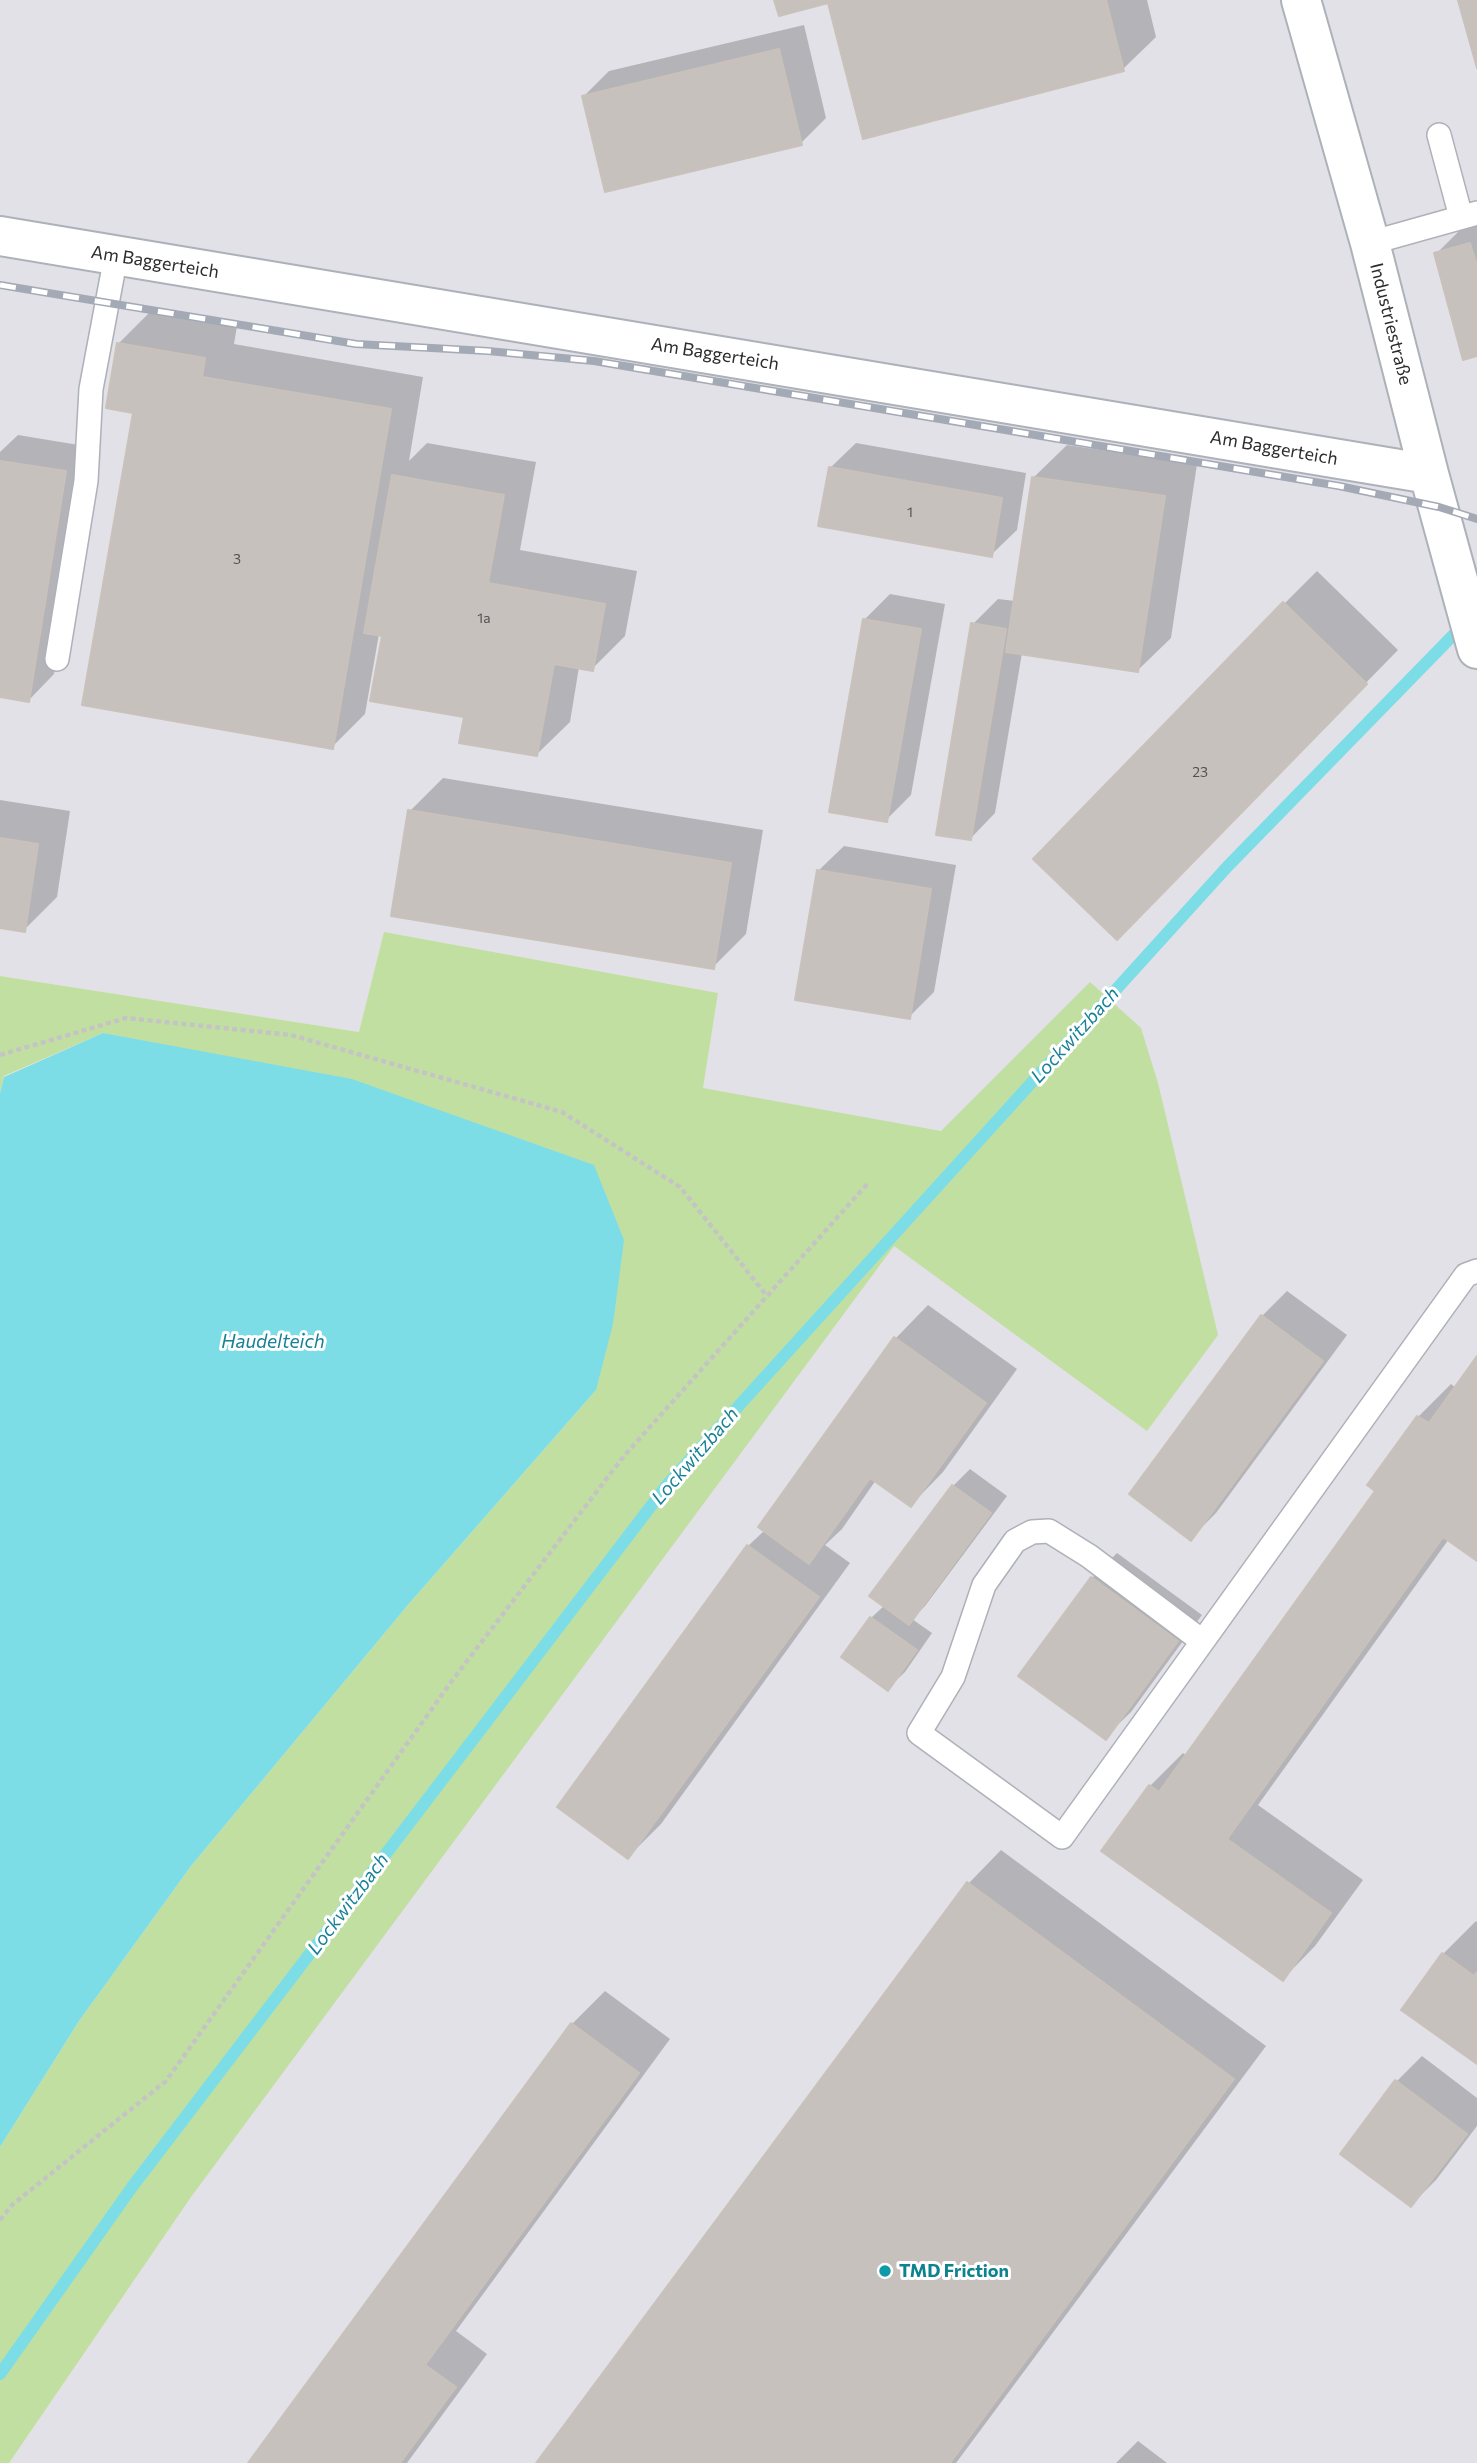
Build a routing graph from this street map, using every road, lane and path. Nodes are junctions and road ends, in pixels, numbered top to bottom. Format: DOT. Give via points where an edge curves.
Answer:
graph roads {
  1 [pos="1301,0"];
  2 [pos="1439,135"];
  3 [pos="1469,215"];
  4 [pos="0,236"];
  5 [pos="1370,243"];
  6 [pos="116,256"];
  7 [pos="1429,474"];
  8 [pos="1477,649"];
  9 [pos="57,659"];
  10 [pos="0,1055"];
  11 [pos="869,1182"];
  12 [pos="1477,1271"];
  13 [pos="767,1296"];
  14 [pos="1202,1641"];
  15 [pos="0,2220"];
  1 -- 5 [label="street, Industriestraße"];
  2 -- 3 [label="lane"];
  3 -- 5 [label="lane"];
  4 -- 6 [label="street, Am Baggerteich"];
  5 -- 7 [label="street, Industriestraße"];
  6 -- 7 [label="street, Am Baggerteich"];
  6 -- 9 [label="lane" via="91,389 86,481"];
  7 -- 8 [label="street, Industriestraße"];
  10 -- 13 [label="path" via="126,1018 291,1035 562,1112 680,1187"];
  11 -- 13 [label="path"];
  12 -- 14 [label="lane" via="1466,1275"];
  13 -- 15 [label="path" via="624,1456 454,1678 166,2081 12,2204"];
  14 -- 14 [label="lane" via="1062,1837 919,1733 953,1677 984,1585 1015,1541 1032,1532 1049,1531 1079,1550"];
}
